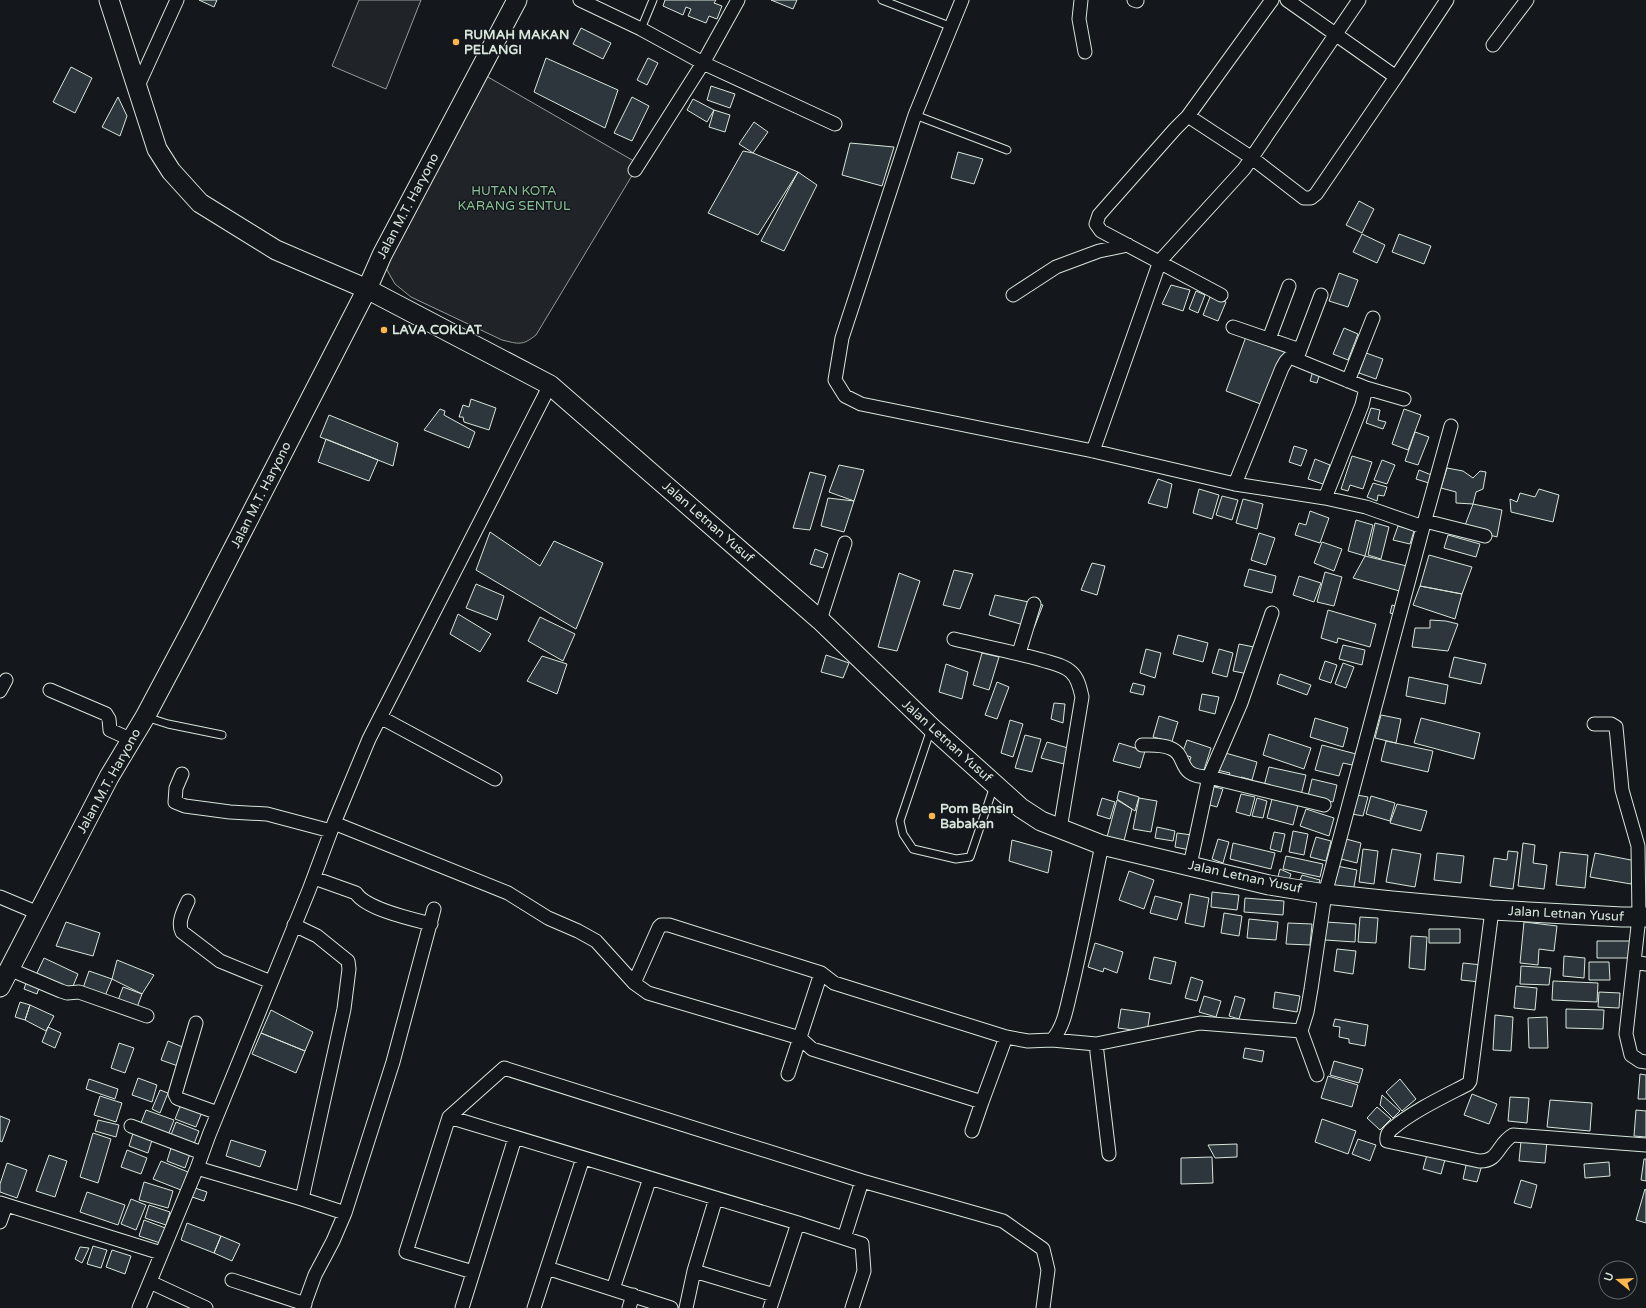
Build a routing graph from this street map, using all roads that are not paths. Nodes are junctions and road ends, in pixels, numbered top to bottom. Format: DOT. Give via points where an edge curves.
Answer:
graph roads {
  1 [pos="109,0"];
  2 [pos="176,0"];
  3 [pos="517,0"];
  4 [pos="580,0"];
  5 [pos="653,0"];
  6 [pos="738,0"];
  7 [pos="882,0"];
  8 [pos="962,0"];
  9 [pos="1081,0"];
  10 [pos="1272,0"];
  11 [pos="1287,0"];
  12 [pos="1359,0"];
  13 [pos="1448,0"];
  14 [pos="1520,2"];
  15 [pos="952,27"];
  16 [pos="641,29"];
  17 [pos="1335,33"];
  18 [pos="1492,45"];
  19 [pos="1085,52"];
  20 [pos="703,63"];
  21 [pos="1396,77"];
  22 [pos="137,88"];
  23 [pos="915,115"];
  24 [pos="1188,116"];
  25 [pos="835,124"];
  26 [pos="1007,150"];
  27 [pos="1252,158"];
  28 [pos="635,170"];
  29 [pos="1128,244"];
  30 [pos="1160,261"];
  31 [pos="1290,286"];
  32 [pos="367,289"];
  33 [pos="1013,295"];
  34 [pos="1221,295"];
  35 [pos="1321,295"];
  36 [pos="1373,318"];
  37 [pos="1233,326"];
  38 [pos="1269,339"];
  39 [pos="1298,355"];
  40 [pos="1348,381"];
  41 [pos="550,385"];
  42 [pos="1366,388"];
  43 [pos="1404,399"];
  44 [pos="1451,426"];
  45 [pos="1093,451"];
  46 [pos="1235,484"];
  47 [pos="1325,498"];
  48 [pos="1424,524"];
  49 [pos="1485,536"];
  50 [pos="845,543"];
  51 [pos="1034,604"];
  52 [pos="1272,613"];
  53 [pos="820,620"];
  54 [pos="954,639"];
  55 [pos="1019,653"];
  56 [pos="50,690"];
  57 [pos="145,717"];
  58 [pos="380,717"];
  59 [pos="1594,724"];
  60 [pos="932,728"];
  61 [pos="222,735"];
  62 [pos="132,740"];
  63 [pos="1142,745"];
  64 [pos="182,774"];
  65 [pos="1209,777"];
  66 [pos="495,778"];
  67 [pos="995,784"];
  68 [pos="1324,805"];
  69 [pos="332,827"];
  70 [pos="1060,828"];
  71 [pos="1102,844"];
  72 [pos="1190,865"];
  73 [pos="314,878"];
  74 [pos="1325,894"];
  75 [pos="0,897"];
  76 [pos="188,901"];
  77 [pos="434,909"];
  78 [pos="1492,910"];
  79 [pos="38,913"];
  80 [pos="1642,917"];
  81 [pos="431,924"];
  82 [pos="294,925"];
  83 [pos="1640,963"];
  84 [pos="9,969"];
  85 [pos="821,973"];
  86 [pos="271,982"];
  87 [pos="634,984"];
  88 [pos="0,987"];
  89 [pos="147,1016"];
  90 [pos="196,1023"];
  91 [pos="1301,1031"];
  92 [pos="1006,1037"];
  93 [pos="800,1038"];
  94 [pos="1052,1040"];
  95 [pos="1096,1044"];
  96 [pos="1646,1062"];
  97 [pos="788,1074"];
  98 [pos="1318,1075"];
  99 [pos="982,1102"];
  100 [pos="218,1113"];
  101 [pos="449,1117"];
  102 [pos="131,1126"];
  103 [pos="972,1131"];
  104 [pos="515,1138"];
  105 [pos="1646,1145"];
  106 [pos="202,1153"];
  107 [pos="1109,1154"];
  108 [pos="583,1158"];
  109 [pos="197,1168"];
  110 [pos="650,1178"];
  111 [pos="862,1181"];
  112 [pos="716,1198"];
  113 [pos="302,1199"];
  114 [pos="3,1204"];
  115 [pos="345,1213"];
  116 [pos="0,1222"];
  117 [pos="798,1223"];
  118 [pos="844,1238"];
  119 [pos="160,1253"];
  120 [pos="547,1268"];
  121 [pos="694,1271"];
  122 [pos="473,1272"];
  123 [pos="232,1280"];
  124 [pos="150,1282"];
  125 [pos="613,1289"];
  126 [pos="633,1295"];
  127 [pos="774,1295"];
  128 [pos="304,1306"];
  129 [pos="139,1308"];
  130 [pos="206,1308"];
  131 [pos="462,1308"];
  132 [pos="534,1308"];
  133 [pos="629,1308"];
  134 [pos="671,1308"];
  135 [pos="686,1308"];
  136 [pos="770,1308"];
  137 [pos="852,1308"];
  138 [pos="1043,1308"];
  1 -- 22 [label="street, Jalan Letnan Yusuf"];
  2 -- 22 [label="street"];
  3 -- 32 [label="street, Jalan M.T. Haryono" via="382,255"];
  4 -- 16 [label="street"];
  5 -- 16 [label="lane"];
  6 -- 20 [label="street"];
  7 -- 15 [label="lane"];
  8 -- 15 [label="street"];
  9 -- 19 [label="street" via="1078,19"];
  10 -- 24 [label="street"];
  11 -- 17 [label="street"];
  12 -- 17 [label="street"];
  13 -- 21 [label="street"];
  14 -- 18 [label="street"];
  15 -- 23 [label="street"];
  16 -- 20 [label="street"];
  17 -- 21 [label="street"];
  17 -- 27 [label="street"];
  20 -- 25 [label="street"];
  20 -- 28 [label="street"];
  21 -- 27 [label="street" via="1311,198 1304,198"];
  22 -- 32 [label="street, Jalan Letnan Yusuf" via="157,149 171,171 200,203 276,250"];
  23 -- 26 [label="lane"];
  23 -- 45 [label="street" via="842,338 835,380 845,396 861,404"];
  24 -- 27 [label="street"];
  24 -- 29 [label="street" via="1096,220 1101,231"];
  27 -- 30 [label="street"];
  29 -- 30 [label="street"];
  29 -- 33 [label="street" via="1099,251 1056,267"];
  30 -- 34 [label="street"];
  30 -- 45 [label="street"];
  31 -- 38 [label="street"];
  32 -- 41 [label="street, Jalan Letnan Yusuf"];
  32 -- 57 [label="street, Jalan M.T. Haryono"];
  35 -- 39 [label="street"];
  36 -- 40 [label="street"];
  37 -- 38 [label="street"];
  38 -- 39 [label="street"];
  39 -- 40 [label="street"];
  39 -- 46 [label="street" via="1283,365"];
  40 -- 42 [label="street"];
  41 -- 53 [label="street, Jalan Letnan Yusuf"];
  41 -- 58 [label="street"];
  42 -- 43 [label="street"];
  42 -- 47 [label="street" via="1362,405"];
  44 -- 48 [label="street"];
  45 -- 46 [label="street"];
  46 -- 47 [label="street"];
  47 -- 48 [label="street"];
  48 -- 49 [label="street"];
  48 -- 74 [label="street"];
  50 -- 53 [label="street"];
  51 -- 55 [label="street"];
  52 -- 65 [label="street" via="1241,703"];
  53 -- 60 [label="street, Jalan Letnan Yusuf"];
  54 -- 55 [label="street"];
  55 -- 70 [label="street" via="1070,670 1079,685 1082,697"];
  56 -- 62 [label="street" via="106,714 110,730"];
  57 -- 61 [label="lane"];
  57 -- 62 [label="street, Jalan M.T. Haryono"];
  58 -- 66 [label="street"];
  58 -- 69 [label="street"];
  59 -- 80 [label="street" via="1611,724 1616,726 1617,730 1622,790 1638,846"];
  60 -- 67 [label="street, Jalan Letnan Yusuf"];
  60 -- 67 [label="lane" via="900,820 903,834 912,849 956,859 970,857"];
  62 -- 79 [label="street, Jalan M.T. Haryono"];
  63 -- 65 [label="street" via="1170,748 1176,752 1186,771"];
  64 -- 69 [label="street" via="176,788 175,802 185,806 267,814"];
  65 -- 68 [label="street"];
  65 -- 72 [label="street"];
  67 -- 70 [label="street, Jalan Letnan Yusuf" via="1021,808 1041,821"];
  69 -- 73 [label="street"];
  69 -- 87 [label="street" via="508,893 548,918 596,941"];
  70 -- 71 [label="street, Jalan Letnan Yusuf"];
  71 -- 72 [label="street, Jalan Letnan Yusuf"];
  71 -- 94 [label="street" via="1064,1019"];
  72 -- 74 [label="street, Jalan Letnan Yusuf"];
  73 -- 81 [label="street" via="356,893 360,899 377,908"];
  73 -- 82 [label="street"];
  74 -- 78 [label="street, Jalan Letnan Yusuf"];
  74 -- 91 [label="street" via="1309,997"];
  75 -- 79 [label="street"];
  76 -- 86 [label="street" via="179,927 182,932 220,961"];
  77 -- 81 [label="street"];
  78 -- 80 [label="street, Jalan Letnan Yusuf"];
  78 -- 105 [label="street" via="1471,1079 1468,1084 1392,1128 1387,1134 1387,1141 1488,1162 1513,1135"];
  79 -- 84 [label="street, Jalan M.T. Haryono"];
  80 -- 83 [label="street"];
  81 -- 115 [label="street" via="393,1062"];
  82 -- 86 [label="street"];
  82 -- 113 [label="street" via="317,936 344,956 348,960 349,969 340,1029"];
  83 -- 96 [label="street" via="1626,1034 1629,1050 1640,1061"];
  84 -- 88 [label="street, Jalan M.T. Haryono"];
  84 -- 89 [label="street" via="61,991 79,992"];
  85 -- 87 [label="street" via="666,925 659,927"];
  85 -- 92 [label="street" via="834,983"];
  85 -- 93 [label="street"];
  86 -- 100 [label="street"];
  87 -- 93 [label="street" via="654,996"];
  90 -- 100 [label="street" via="175,1094 179,1099"];
  91 -- 95 [label="street" via="1200,1023"];
  91 -- 98 [label="street"];
  92 -- 94 [label="street" via="1028,1041"];
  92 -- 99 [label="street"];
  93 -- 97 [label="street"];
  93 -- 99 [label="street" via="812,1049"];
  94 -- 95 [label="street"];
  95 -- 107 [label="street"];
  99 -- 103 [label="street"];
  100 -- 106 [label="street"];
  101 -- 104 [label="street"];
  101 -- 111 [label="street" via="504,1068"];
  101 -- 122 [label="street" via="406,1252"];
  102 -- 106 [label="street"];
  104 -- 108 [label="street"];
  104 -- 122 [label="street"];
  106 -- 109 [label="street"];
  108 -- 110 [label="street"];
  108 -- 120 [label="street"];
  109 -- 113 [label="street"];
  109 -- 119 [label="street"];
  110 -- 112 [label="street"];
  110 -- 125 [label="street"];
  111 -- 118 [label="street"];
  111 -- 138 [label="street" via="1003,1221 1044,1249 1048,1270"];
  112 -- 117 [label="street"];
  112 -- 121 [label="street"];
  113 -- 115 [label="street"];
  114 -- 116 [label="street"];
  114 -- 119 [label="street"];
  115 -- 128 [label="street" via="334,1241 315,1275"];
  117 -- 118 [label="street"];
  117 -- 127 [label="street"];
  118 -- 137 [label="street" via="862,1244 864,1271"];
  119 -- 124 [label="street"];
  120 -- 125 [label="street"];
  120 -- 132 [label="street"];
  121 -- 127 [label="street"];
  121 -- 135 [label="street"];
  122 -- 131 [label="street"];
  123 -- 128 [label="street"];
  124 -- 129 [label="street"];
  124 -- 130 [label="street"];
  125 -- 126 [label="street"];
  126 -- 133 [label="street"];
  126 -- 134 [label="street"];
  127 -- 136 [label="street"];
}
